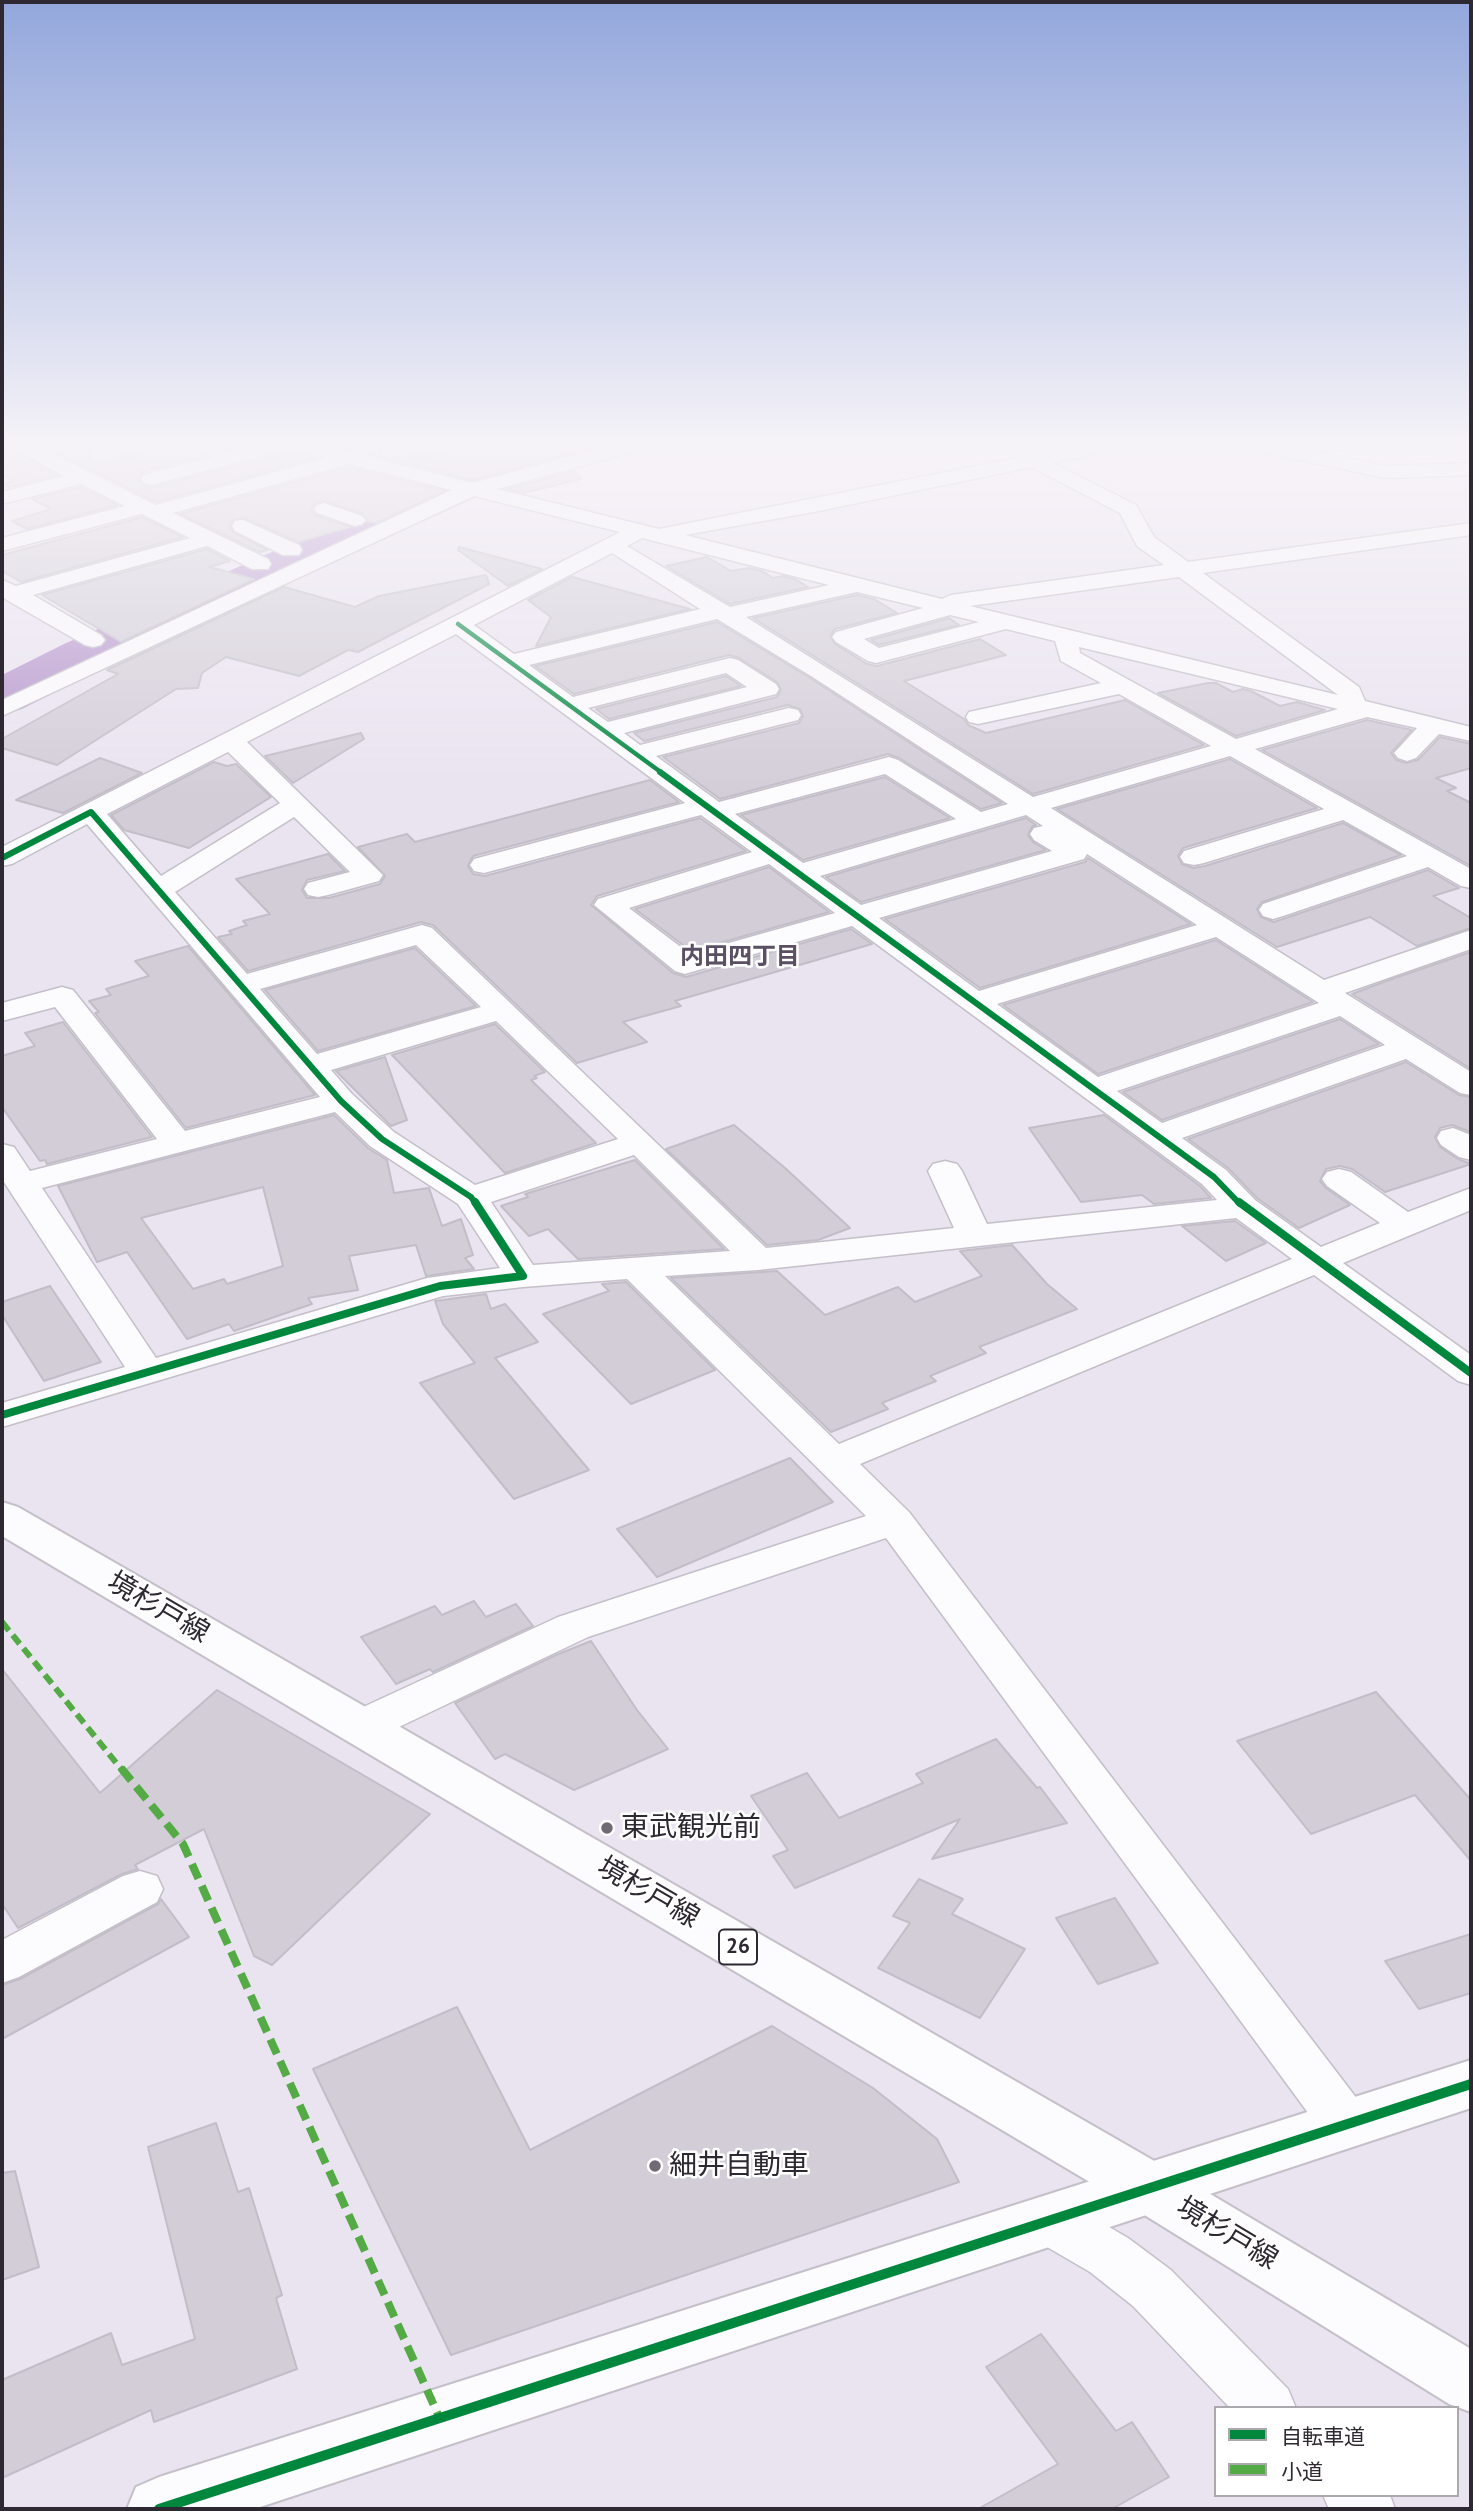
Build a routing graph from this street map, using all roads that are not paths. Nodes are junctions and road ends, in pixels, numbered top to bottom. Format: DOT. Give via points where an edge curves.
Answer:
graph roads {
  1 [pos="122,561"];
  2 [pos="254,561"];
  3 [pos="266,561"];
  4 [pos="317,561"];
  5 [pos="588,561"];
  6 [pos="611,561"];
  7 [pos="638,561"];
  8 [pos="759,561"];
  9 [pos="1173,561"];
  10 [pos="1240,561"];
  11 [pos="260,564"];
  12 [pos="1184,569"];
  13 [pos="236,575"];
  14 [pos="596,576"];
  15 [pos="855,585"];
  16 [pos="8,590"];
  17 [pos="941,606"];
  18 [pos="723,613"];
  19 [pos="1006,622"];
  20 [pos="458,624"];
  21 [pos="117,629"];
  22 [pos="1066,637"];
  23 [pos="93,640"];
  24 [pos="70,651"];
  25 [pos="511,662"];
  26 [pos="1122,686"];
  27 [pos="569,705"];
  28 [pos="1360,707"];
  29 [pos="2,709"];
  30 [pos="789,715"];
  31 [pos="978,717"];
  32 [pos="1434,725"];
  33 [pos="603,731"];
  34 [pos="1471,734"];
  35 [pos="231,740"];
  36 [pos="1235,748"];
  37 [pos="1407,753"];
  38 [pos="635,754"];
  39 [pos="1054,769"];
  40 [pos="1088,790"];
  41 [pos="296,804"];
  42 [pos="708,809"];
  43 [pos="1018,810"];
  44 [pos="1347,810"];
  45 [pos="91,812"];
  46 [pos="977,821"];
  47 [pos="771,855"];
  48 [pos="1471,855"];
  49 [pos="1194,857"];
  50 [pos="2,859"];
  51 [pos="1437,861"];
  52 [pos="484,865"];
  53 [pos="797,874"];
  54 [pos="1471,880"];
  55 [pos="318,889"];
  56 [pos="158,890"];
  57 [pos="1273,910"];
  58 [pos="854,915"];
  59 [pos="1220,927"];
  60 [pos="1471,939"];
  61 [pos="240,985"];
  62 [pos="1332,998"];
  63 [pos="973,1002"];
  64 [pos="502,1010"];
  65 [pos="2,1012"];
  66 [pos="1409,1047"];
  67 [pos="310,1066"];
  68 [pos="1463,1072"];
  69 [pos="1093,1089"];
  70 [pos="341,1101"];
  71 [pos="1157,1136"];
  72 [pos="640,1142"];
  73 [pos="177,1143"];
  74 [pos="2,1154"];
  75 [pos="945,1171"];
  76 [pos="1339,1180"];
  77 [pos="23,1183"];
  78 [pos="471,1197"];
  79 [pos="1471,1198"];
  80 [pos="1243,1207"];
  81 [pos="1405,1225"];
  82 [pos="975,1236"];
  83 [pos="758,1259"];
  84 [pos="1315,1261"];
  85 [pos="636,1268"];
  86 [pos="523,1276"];
  87 [pos="147,1372"];
  88 [pos="1471,1373"];
  89 [pos="2,1415"];
  90 [pos="834,1460"];
  91 [pos="2,1517"];
  92 [pos="895,1521"];
  93 [pos="362,1726"];
  94 [pos="140,1889"];
  95 [pos="2,1963"];
  96 [pos="1471,2084"];
  97 [pos="1346,2124"];
  98 [pos="1150,2188"];
  99 [pos="1049,2220"];
  100 [pos="1471,2383"];
  101 [pos="1266,2406"];
  102 [pos="159,2509"];
  1 -- 16 [label="street"];
  2 -- 11 [label="street"];
  3 -- 11 [label="street"];
  4 -- 29 [label="street"];
  5 -- 20 [label="street"];
  6 -- 14 [label="street"];
  7 -- 18 [label="street"];
  8 -- 15 [label="street"];
  9 -- 12 [label="street"];
  10 -- 12 [label="street"];
  11 -- 13 [label="street"];
  12 -- 17 [label="street"];
  12 -- 28 [label="street" via="1350,692"];
  15 -- 17 [label="street"];
  15 -- 18 [label="street"];
  16 -- 23 [label="street"];
  17 -- 19 [label="street"];
  17 -- 19 [label="street" via="845,637 876,656"];
  18 -- 25 [label="street"];
  18 -- 43 [label="street" via="819,671"];
  19 -- 22 [label="street"];
  20 -- 25 [label="street"];
  20 -- 35 [label="street"];
  21 -- 23 [label="street"];
  22 -- 26 [label="street" via="1069,656"];
  22 -- 28 [label="street"];
  23 -- 24 [label="street"];
  25 -- 27 [label="street"];
  26 -- 31 [label="street"];
  26 -- 36 [label="street"];
  27 -- 33 [label="street"];
  27 -- 33 [label="street" via="730,665 767,689"];
  28 -- 32 [label="street"];
  28 -- 36 [label="street"];
  30 -- 38 [label="street"];
  32 -- 34 [label="street"];
  32 -- 37 [label="street"];
  33 -- 38 [label="street"];
  35 -- 41 [label="street"];
  35 -- 45 [label="street"];
  36 -- 40 [label="street"];
  36 -- 44 [label="street"];
  38 -- 42 [label="street"];
  39 -- 40 [label="street"];
  40 -- 43 [label="street"];
  41 -- 55 [label="street" via="369,875"];
  41 -- 56 [label="street"];
  42 -- 46 [label="street" via="889,765"];
  42 -- 47 [label="street"];
  42 -- 52 [label="street"];
  43 -- 46 [label="street"];
  43 -- 58 [label="street" via="1074,853"];
  43 -- 59 [label="street"];
  44 -- 49 [label="street"];
  44 -- 51 [label="street"];
  45 -- 50 [label="street"];
  45 -- 56 [label="street"];
  46 -- 53 [label="street"];
  47 -- 53 [label="street"];
  47 -- 58 [label="street" via="608,905 685,965"];
  48 -- 51 [label="street"];
  51 -- 54 [label="street"];
  51 -- 57 [label="street"];
  53 -- 58 [label="street"];
  56 -- 61 [label="street"];
  58 -- 63 [label="street"];
  59 -- 62 [label="street"];
  59 -- 63 [label="street"];
  60 -- 62 [label="street"];
  61 -- 64 [label="street" via="422,934"];
  61 -- 67 [label="street"];
  62 -- 66 [label="street"];
  62 -- 69 [label="street"];
  63 -- 69 [label="street"];
  64 -- 67 [label="street"];
  64 -- 72 [label="street"];
  65 -- 73 [label="street" via="62,996"];
  66 -- 68 [label="street"];
  66 -- 71 [label="street"];
  67 -- 70 [label="street"];
  69 -- 71 [label="street"];
  70 -- 73 [label="street"];
  70 -- 78 [label="street" via="382,1139"];
  71 -- 80 [label="street" via="1214,1177"];
  72 -- 78 [label="street"];
  72 -- 83 [label="street"];
  73 -- 77 [label="street"];
  74 -- 77 [label="street"];
  75 -- 82 [label="street"];
  76 -- 81 [label="street"];
  77 -- 87 [label="street"];
  78 -- 86 [label="street"];
  79 -- 81 [label="street"];
  80 -- 82 [label="street"];
  80 -- 84 [label="street"];
  81 -- 84 [label="street"];
  82 -- 83 [label="street"];
  83 -- 85 [label="street"];
  84 -- 88 [label="street"];
  84 -- 90 [label="street"];
  85 -- 86 [label="street"];
  85 -- 90 [label="street"];
  86 -- 87 [label="street" via="440,1286"];
  87 -- 89 [label="street"];
  90 -- 92 [label="street"];
  91 -- 93 [label="main road, 境杉戸線 / 26"];
  92 -- 93 [label="street" via="573,1627"];
  92 -- 97 [label="street"];
  93 -- 98 [label="main road, 境杉戸線 / 26"];
  94 -- 95 [label="street"];
  96 -- 97 [label="main road"];
  97 -- 98 [label="main road"];
  98 -- 99 [label="main road"];
  98 -- 100 [label="main road, 境杉戸線 / 26"];
  99 -- 101 [label="street" via="1109,2255 1152,2288"];
  99 -- 102 [label="main road"];
}
